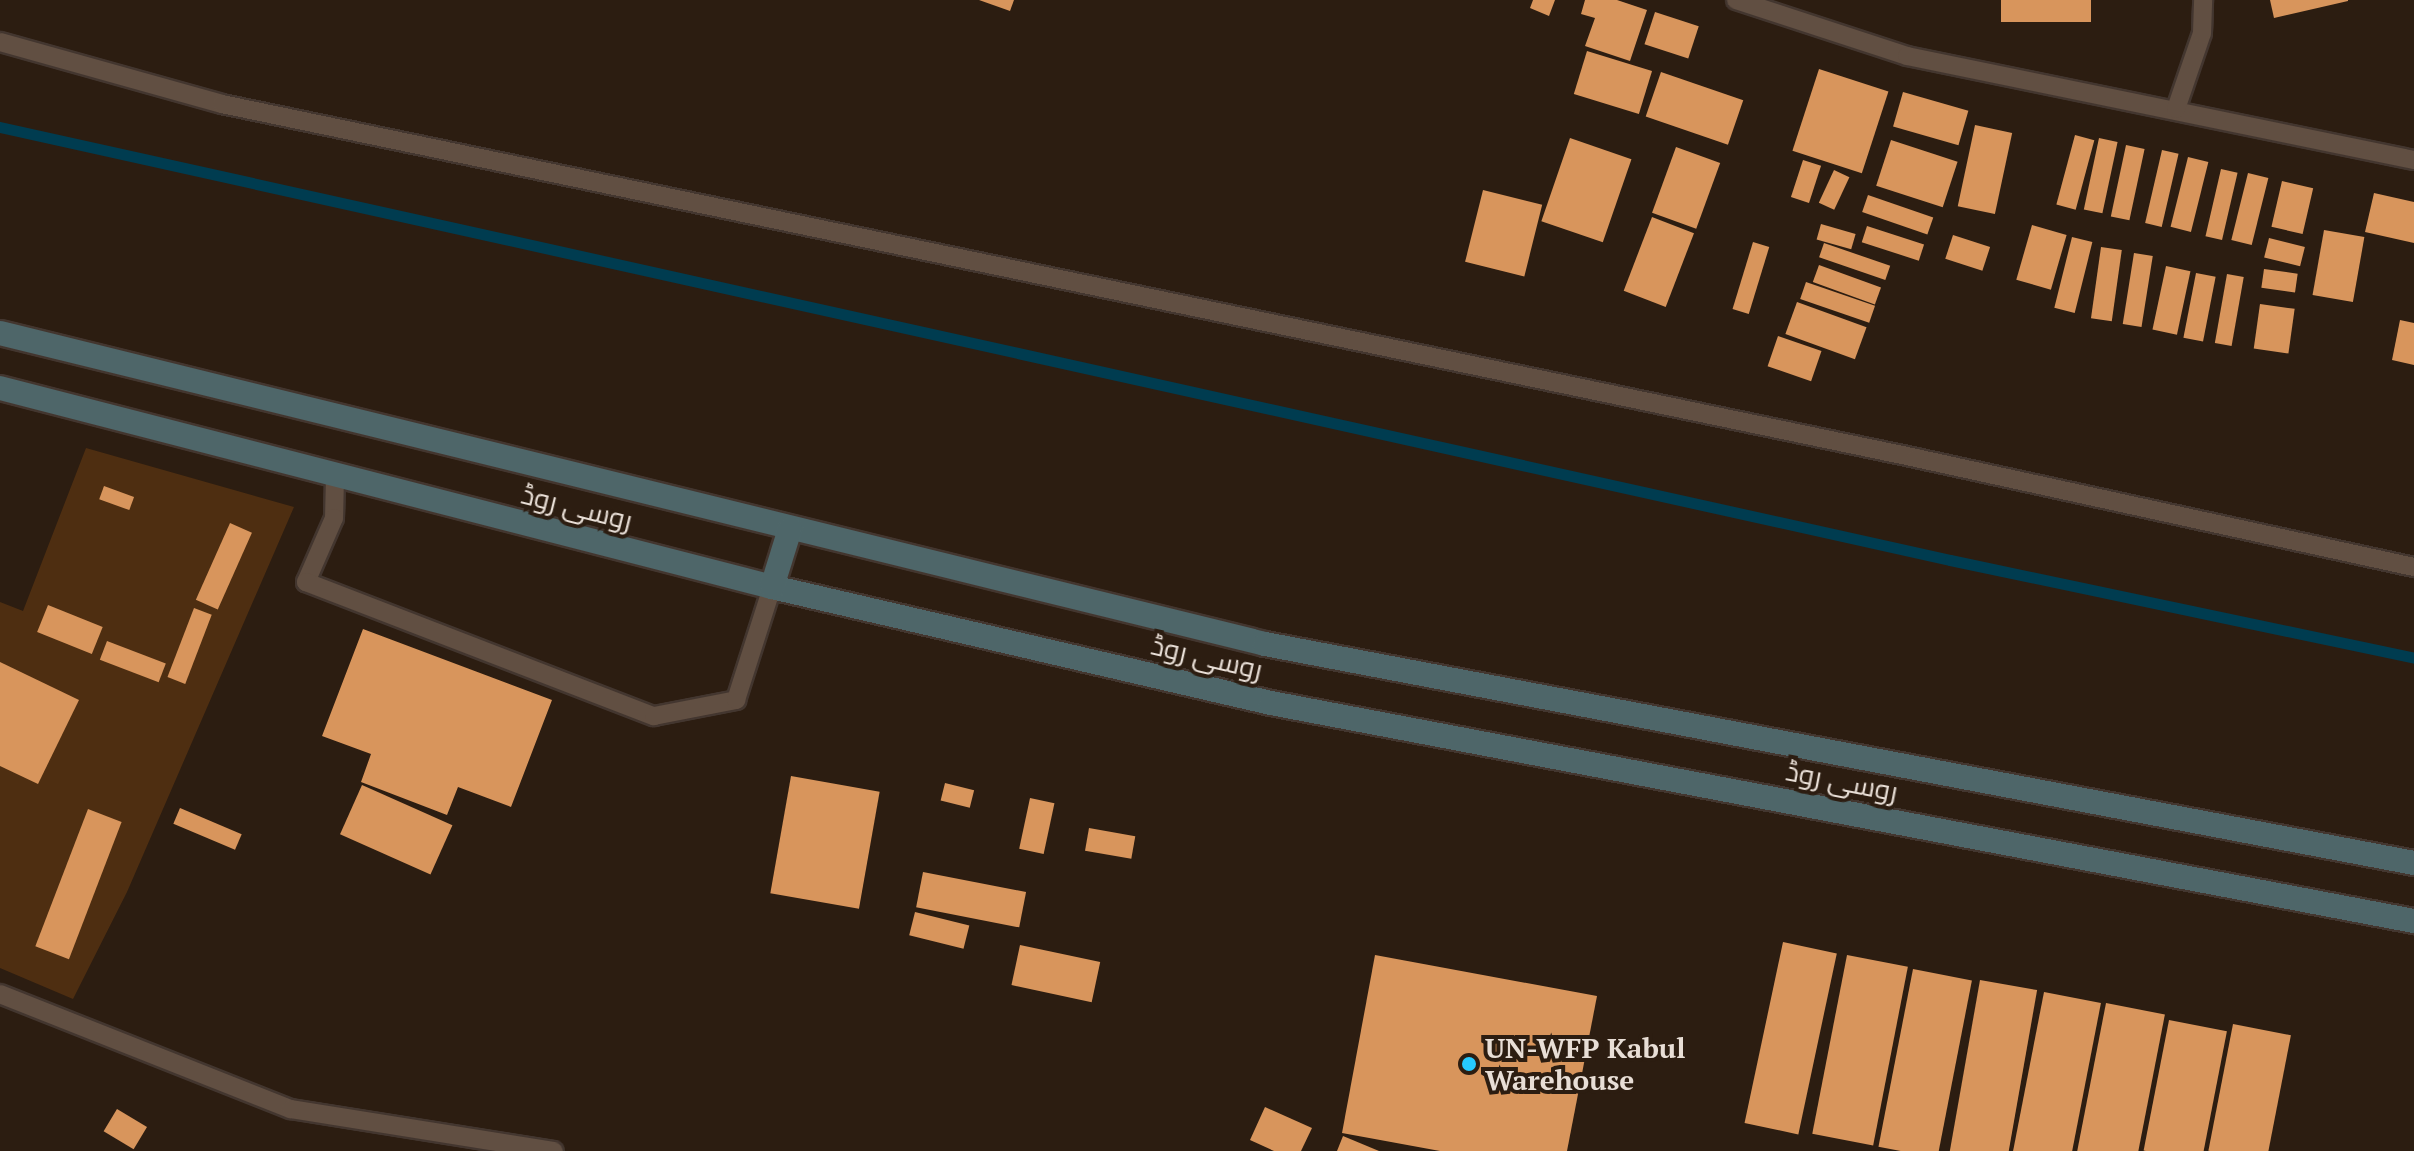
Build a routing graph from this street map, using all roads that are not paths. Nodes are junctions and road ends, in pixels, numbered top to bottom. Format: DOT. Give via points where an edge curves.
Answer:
graph roads {
  1 [pos="1736,0"];
  2 [pos="2203,0"];
  3 [pos="0,42"];
  4 [pos="2176,109"];
  5 [pos="2414,160"];
  6 [pos="0,333"];
  7 [pos="0,388"];
  8 [pos="335,478"];
  9 [pos="790,529"];
  10 [pos="2414,567"];
  11 [pos="772,587"];
  12 [pos="2414,863"];
  13 [pos="2414,921"];
  14 [pos="0,994"];
  15 [pos="554,1151"];
  1 -- 4 [label="lane" via="1907,56"];
  2 -- 4 [label="lane" via="2202,33"];
  3 -- 10 [label="lane" via="222,104 1885,451"];
  4 -- 5 [label="lane"];
  6 -- 9 [label="main road, روسی روڈ"];
  7 -- 8 [label="main road, روسی روڈ"];
  8 -- 11 [label="main road, روسی روڈ"];
  8 -- 11 [label="lane" via="334,518 306,582 654,716 736,700"];
  9 -- 11 [label="main road"];
  9 -- 12 [label="main road, روسی روڈ" via="1265,644"];
  11 -- 13 [label="main road, روسی روڈ" via="1271,703"];
  14 -- 15 [label="lane" via="291,1109"];
}
